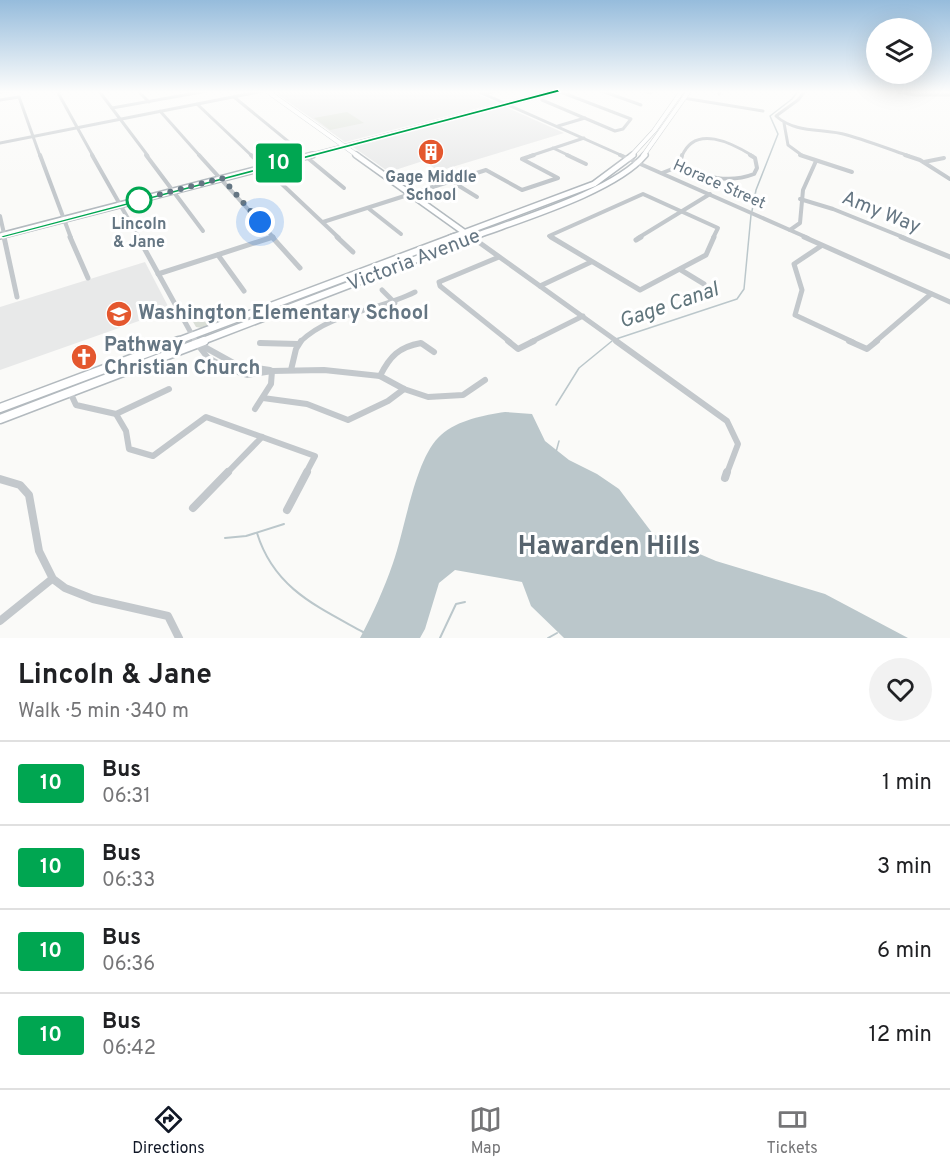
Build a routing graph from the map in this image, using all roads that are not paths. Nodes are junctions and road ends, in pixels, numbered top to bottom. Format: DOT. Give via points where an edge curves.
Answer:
graph roads {
  1 [pos="27,121"];
  2 [pos="72,121"];
  3 [pos="111,121"];
  4 [pos="121,121"];
  5 [pos="169,121"];
  6 [pos="215,121"];
  7 [pos="263,121"];
  8 [pos="308,121"];
  9 [pos="441,121"];
  10 [pos="545,121"];
  11 [pos="575,121"];
  12 [pos="592,121"];
  13 [pos="630,121"];
  14 [pos="662,121"];
  15 [pos="668,121"];
  16 [pos="781,121"];
  17 [pos="784,123"];
  18 [pos="557,126"];
  19 [pos="76,128"];
  20 [pos="619,131"];
  21 [pos="33,137"];
  22 [pos="584,138"];
  23 [pos="0,143"];
  24 [pos="344,146"];
  25 [pos="553,148"];
  26 [pos="306,156"];
  27 [pos="944,158"];
  28 [pos="630,159"];
  29 [pos="816,161"];
  30 [pos="922,162"];
  31 [pos="638,163"];
  32 [pos="586,164"];
  33 [pos="680,166"];
  34 [pos="265,167"];
  35 [pos="662,172"];
  36 [pos="852,172"];
  37 [pos="222,178"];
  38 [pos="950,179"];
  39 [pos="451,181"];
  40 [pos="344,189"];
  41 [pos="173,191"];
  42 [pos="411,194"];
  43 [pos="710,195"];
  44 [pos="477,197"];
  45 [pos="800,199"];
  46 [pos="120,205"];
  47 [pos="368,208"];
  48 [pos="683,212"];
  49 [pos="0,216"];
  50 [pos="63,220"];
  51 [pos="323,222"];
  52 [pos="790,230"];
  53 [pos="202,231"];
  54 [pos="466,233"];
  55 [pos="401,234"];
  56 [pos="2,235"];
  57 [pos="273,237"];
  58 [pos="473,238"];
  59 [pos="636,240"];
  60 [pos="821,246"];
  61 [pos="353,252"];
  62 [pos="218,255"];
  63 [pos="950,256"];
  64 [pos="499,257"];
  65 [pos="591,262"];
  66 [pos="300,268"];
  67 [pos="681,270"];
  68 [pos="158,274"];
  69 [pos="88,278"];
  70 [pos="704,284"];
  71 [pos="540,286"];
  72 [pos="382,290"];
  73 [pos="244,291"];
  74 [pos="415,292"];
  75 [pos="931,294"];
  76 [pos="17,297"];
  77 [pos="950,302"];
  78 [pos="394,303"];
  79 [pos="795,315"];
  80 [pos="583,316"];
  81 [pos="193,336"];
  82 [pos="198,343"];
  83 [pos="260,343"];
  84 [pos="298,344"];
  85 [pos="434,352"];
  86 [pos="291,370"];
  87 [pos="272,371"];
  88 [pos="380,376"];
  89 [pos="485,380"];
  90 [pos="169,389"];
  91 [pos="404,389"];
  92 [pos="70,392"];
  93 [pos="263,398"];
  94 [pos="0,408"];
  95 [pos="255,410"];
  96 [pos="116,414"];
  97 [pos="0,419"];
  98 [pos="262,437"];
  99 [pos="725,478"];
  100 [pos="0,479"];
  101 [pos="193,508"];
  102 [pos="287,510"];
  103 [pos="52,579"];
  104 [pos="0,621"];
  105 [pos="179,638"];
  1 -- 21 [label="street"];
  2 -- 19 [label="street"];
  3 -- 19 [label="street"];
  4 -- 41 [label="street"];
  5 -- 37 [label="street"];
  6 -- 34 [label="street"];
  7 -- 26 [label="street"];
  8 -- 24 [label="main road"];
  9 -- 24 [label="main road"];
  10 -- 18 [label="street, Horace Street"];
  11 -- 18 [label="street"];
  12 -- 20 [label="street"];
  13 -- 20 [label="street"];
  14 -- 28 [label="main road, Victoria Avenue"];
  15 -- 31 [label="main road, Victoria Avenue"];
  16 -- 17 [label="street"];
  17 -- 29 [label="street" via="785,143"];
  17 -- 30 [label="street" via="845,134"];
  18 -- 22 [label="street, Horace Street"];
  19 -- 21 [label="street"];
  19 -- 46 [label="street"];
  21 -- 23 [label="street"];
  21 -- 50 [label="street"];
  22 -- 25 [label="street"];
  22 -- 28 [label="street, Horace Street"];
  24 -- 26 [label="main road"];
  24 -- 42 [label="main road"];
  25 -- 32 [label="street"];
  25 -- 39 [label="street" via="522,159 558,178 522,190 486,170"];
  26 -- 34 [label="main road"];
  26 -- 40 [label="street"];
  27 -- 30 [label="street"];
  28 -- 31 [label="street, Horace Street"];
  28 -- 54 [label="main road, Victoria Avenue" via="585,188"];
  29 -- 36 [label="street"];
  29 -- 45 [label="street" via="807,174"];
  30 -- 38 [label="street"];
  31 -- 35 [label="street, Horace Street"];
  31 -- 58 [label="main road, Victoria Avenue" via="594,191"];
  33 -- 33 [label="street" via="704,177 736,179 754,174 757,161 734,144 709,138 688,144 681,153"];
  33 -- 35 [label="street"];
  34 -- 37 [label="main road"];
  34 -- 51 [label="street"];
  35 -- 43 [label="street, Horace Street"];
  37 -- 41 [label="main road"];
  37 -- 57 [label="street"];
  39 -- 42 [label="street"];
  39 -- 44 [label="street"];
  41 -- 46 [label="main road"];
  41 -- 53 [label="street"];
  42 -- 47 [label="street"];
  42 -- 54 [label="main road"];
  43 -- 48 [label="street"];
  43 -- 52 [label="street, Horace Street"];
  45 -- 52 [label="street" via="800,223"];
  45 -- 63 [label="street, Amy Way"];
  46 -- 50 [label="main road"];
  46 -- 68 [label="street"];
  47 -- 51 [label="street"];
  47 -- 55 [label="street"];
  48 -- 59 [label="street"];
  48 -- 65 [label="street" via="643,194 549,236"];
  48 -- 67 [label="street" via="718,228 706,255"];
  49 -- 56 [label="street"];
  50 -- 56 [label="main road"];
  50 -- 69 [label="street"];
  51 -- 61 [label="street"];
  52 -- 60 [label="street, Horace Street"];
  54 -- 58 [label="main road"];
  54 -- 81 [label="main road, Victoria Avenue"];
  56 -- 76 [label="street"];
  57 -- 62 [label="street"];
  57 -- 66 [label="street"];
  58 -- 64 [label="street"];
  58 -- 82 [label="main road, Victoria Avenue"];
  60 -- 75 [label="street, Horace Street"];
  60 -- 79 [label="street" via="794,264 802,278 803,296"];
  62 -- 68 [label="street"];
  62 -- 73 [label="street"];
  64 -- 71 [label="street"];
  64 -- 80 [label="street" via="440,282 440,286 518,349"];
  65 -- 67 [label="street" via="640,290"];
  65 -- 71 [label="street"];
  67 -- 70 [label="street"];
  68 -- 81 [label="street"];
  71 -- 80 [label="street"];
  72 -- 78 [label="street"];
  74 -- 78 [label="street"];
  75 -- 77 [label="street, Horace Street"];
  75 -- 79 [label="street" via="867,349"];
  78 -- 84 [label="street" via="330,321"];
  80 -- 99 [label="street" via="727,421 738,444"];
  81 -- 82 [label="street"];
  81 -- 94 [label="main road, Victoria Avenue"];
  82 -- 87 [label="street" via="237,365"];
  82 -- 92 [label="main road, Victoria Avenue"];
  83 -- 84 [label="street"];
  84 -- 86 [label="street"];
  85 -- 88 [label="street" via="421,343 403,345 389,358"];
  86 -- 87 [label="street"];
  86 -- 88 [label="street"];
  87 -- 93 [label="street" via="271,384"];
  88 -- 91 [label="street"];
  89 -- 91 [label="street" via="463,396 428,397"];
  90 -- 96 [label="street"];
  91 -- 93 [label="street" via="348,420 319,408"];
  92 -- 96 [label="street" via="76,405 84,409"];
  92 -- 97 [label="main road, Victoria Avenue"];
  93 -- 95 [label="street"];
  96 -- 98 [label="street" via="126,431 129,449 153,456 206,417"];
  98 -- 101 [label="street"];
  98 -- 102 [label="street" via="315,456"];
  100 -- 103 [label="street" via="24,487 41,557"];
  103 -- 104 [label="street"];
  103 -- 105 [label="street" via="77,593 168,616"];
}
